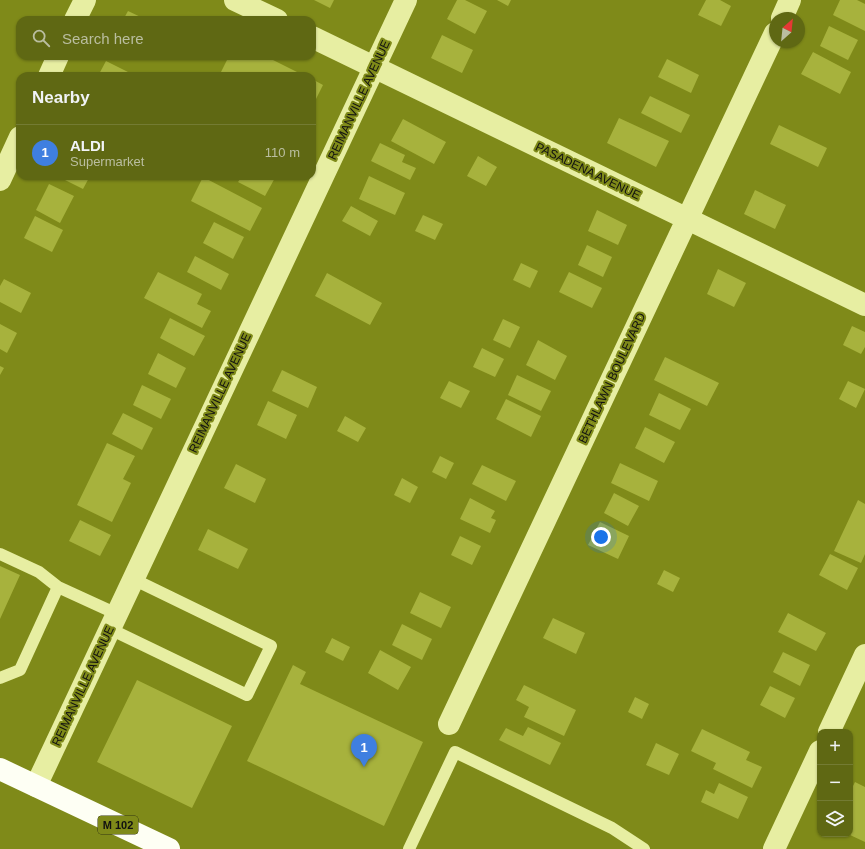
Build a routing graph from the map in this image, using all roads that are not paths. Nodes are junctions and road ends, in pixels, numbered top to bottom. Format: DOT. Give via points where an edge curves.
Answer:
graph roads {
  1 [pos="85,0"];
  2 [pos="235,0"];
  3 [pos="406,0"];
  4 [pos="790,0"];
  5 [pos="785,12"];
  6 [pos="77,16"];
  7 [pos="269,16"];
  8 [pos="316,39"];
  9 [pos="769,46"];
  10 [pos="56,60"];
  11 [pos="374,66"];
  12 [pos="51,72"];
  13 [pos="16,146"];
  14 [pos="0,180"];
  15 [pos="687,219"];
  16 [pos="865,305"];
  17 [pos="0,554"];
  18 [pos="133,579"];
  19 [pos="58,587"];
  20 [pos="113,622"];
  21 [pos="865,656"];
  22 [pos="0,678"];
  23 [pos="449,724"];
  24 [pos="830,729"];
  25 [pos="817,757"];
  26 [pos="0,769"];
  27 [pos="36,786"];
  28 [pos="168,849"];
  29 [pos="410,849"];
  30 [pos="644,849"];
  31 [pos="774,849"];
  1 -- 6 [label="street"];
  2 -- 7 [label="street"];
  3 -- 11 [label="street, REIMANVILLE AVENUE"];
  4 -- 5 [label="street"];
  8 -- 11 [label="street, PASADENA AVENUE"];
  9 -- 15 [label="street, BETHLAWN BOULEVARD"];
  10 -- 12 [label="street"];
  11 -- 15 [label="street, PASADENA AVENUE"];
  11 -- 18 [label="street, REIMANVILLE AVENUE"];
  13 -- 14 [label="street"];
  15 -- 16 [label="street, PASADENA AVENUE"];
  15 -- 23 [label="street, BETHLAWN BOULEVARD"];
  17 -- 19 [label="lane" via="39,572"];
  18 -- 20 [label="street, REIMANVILLE AVENUE"];
  18 -- 20 [label="lane" via="271,646 247,695"];
  19 -- 20 [label="lane"];
  19 -- 22 [label="lane" via="20,670"];
  20 -- 27 [label="street, REIMANVILLE AVENUE"];
  21 -- 24 [label="street"];
  25 -- 31 [label="street"];
  26 -- 27 [label="highway, M 102"];
  27 -- 28 [label="highway, M 102"];
  29 -- 30 [label="lane" via="455,752 612,828"];
}
